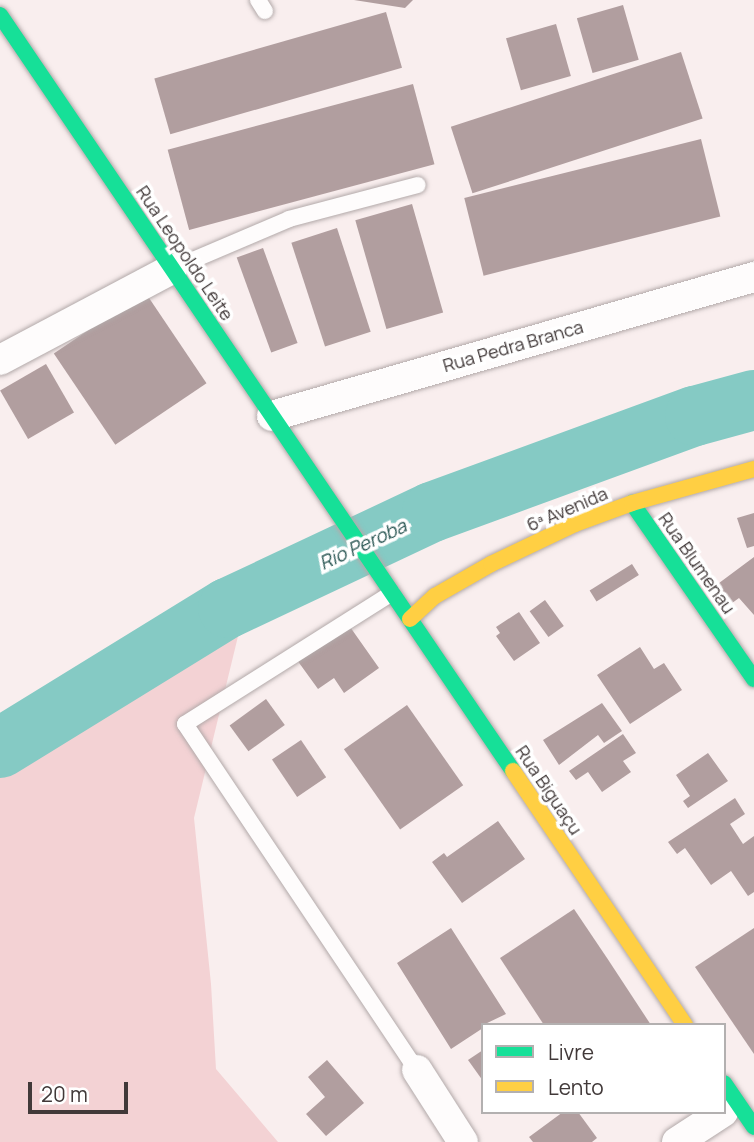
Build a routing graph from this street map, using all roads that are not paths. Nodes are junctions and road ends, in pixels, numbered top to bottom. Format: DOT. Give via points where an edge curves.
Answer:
graph roads {
  1 [pos="0,15"];
  2 [pos="418,185"];
  3 [pos="172,269"];
  4 [pos="754,277"];
  5 [pos="0,360"];
  6 [pos="272,416"];
  7 [pos="754,469"];
  8 [pos="632,503"];
  9 [pos="382,578"];
  10 [pos="392,593"];
  11 [pos="410,619"];
  12 [pos="754,679"];
  13 [pos="684,1023"];
  14 [pos="417,1070"];
  15 [pos="733,1100"];
  16 [pos="714,1114"];
  17 [pos="754,1127"];
  18 [pos="463,1142"];
  19 [pos="677,1142"];
  1 -- 3 [label="street, Rua Leopoldo Leite"];
  2 -- 3 [label="lane" via="289,219"];
  3 -- 5 [label="street"];
  3 -- 6 [label="street, Rua Leopoldo Leite"];
  4 -- 6 [label="street, Rua Pedra Branca"];
  6 -- 9 [label="street, Rua Leopoldo Leite"];
  7 -- 8 [label="street, 6ª Avenida"];
  8 -- 11 [label="street, 6ª Avenida" via="491,564 435,596"];
  8 -- 12 [label="street, Rua Blumenau"];
  9 -- 10 [label="street, Rua Biguaçu"];
  10 -- 11 [label="street, Rua Biguaçu"];
  10 -- 14 [label="lane" via="185,724"];
  11 -- 13 [label="street, Rua Biguaçu"];
  14 -- 18 [label="street"];
  15 -- 17 [label="street"];
  16 -- 19 [label="street"];
}
